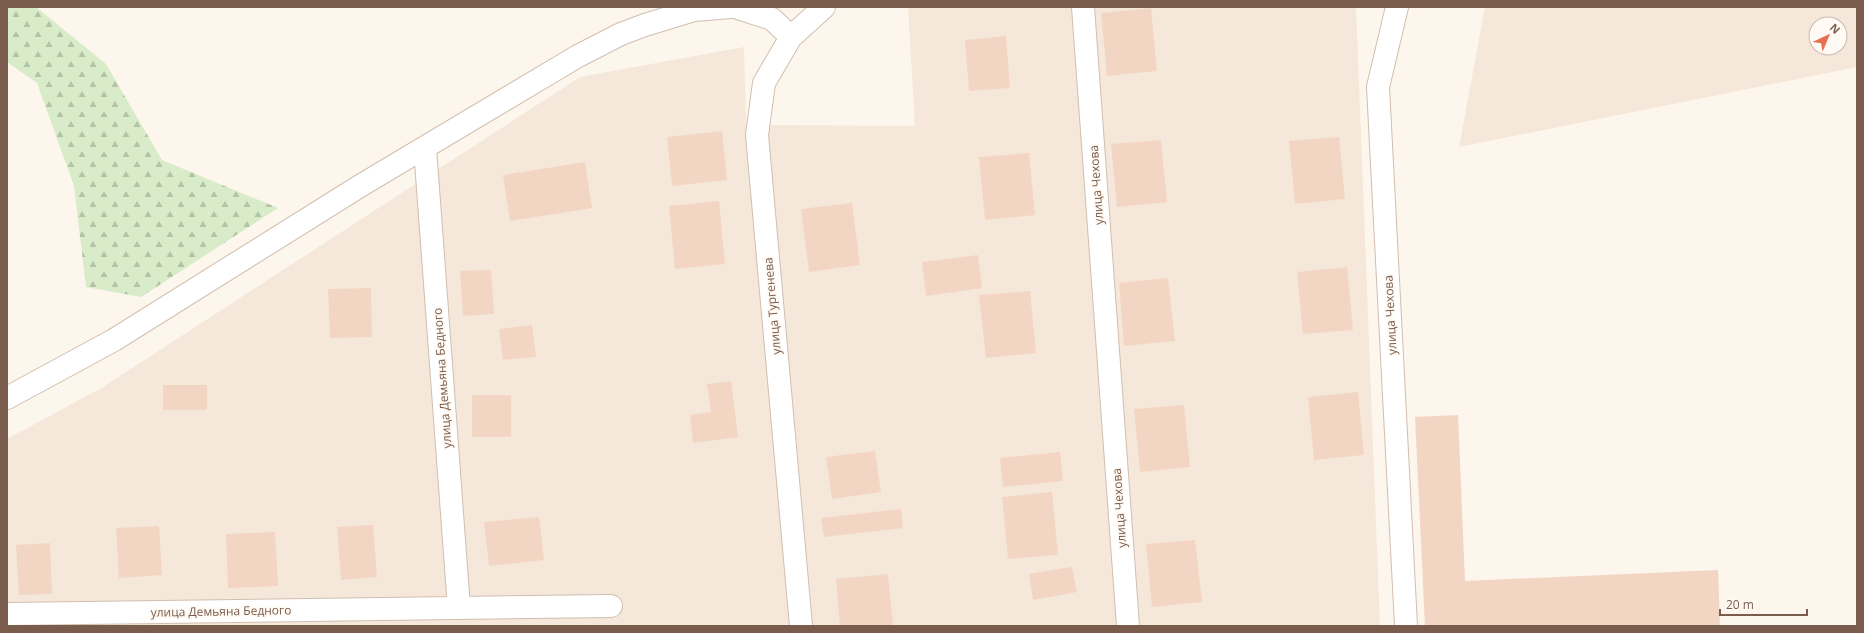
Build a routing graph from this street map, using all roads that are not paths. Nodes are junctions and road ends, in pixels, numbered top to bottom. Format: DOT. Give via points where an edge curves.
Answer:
graph roads {
  1 [pos="731,7"];
  2 [pos="735,7"];
  3 [pos="824,7"];
  4 [pos="1083,7"];
  5 [pos="1397,7"];
  6 [pos="791,37"];
  7 [pos="425,148"];
  8 [pos="7,398"];
  9 [pos="611,606"];
  10 [pos="459,608"];
  11 [pos="7,614"];
  12 [pos="802,626"];
  13 [pos="1128,626"];
  14 [pos="1406,626"];
  1 -- 7 [label="street" via="694,10 621,34 578,56"];
  2 -- 6 [label="street" via="772,18"];
  3 -- 6 [label="street, улица Тургенева"];
  4 -- 13 [label="street, улица Чехова"];
  5 -- 14 [label="street, улица Чехова" via="1378,86"];
  6 -- 12 [label="street, улица Тургенева" via="764,83 757,135"];
  7 -- 8 [label="street" via="114,340"];
  7 -- 10 [label="street, улица Демьяна Бедного"];
  9 -- 10 [label="street, улица Демьяна Бедного"];
  10 -- 11 [label="street, улица Демьяна Бедного"];
}
